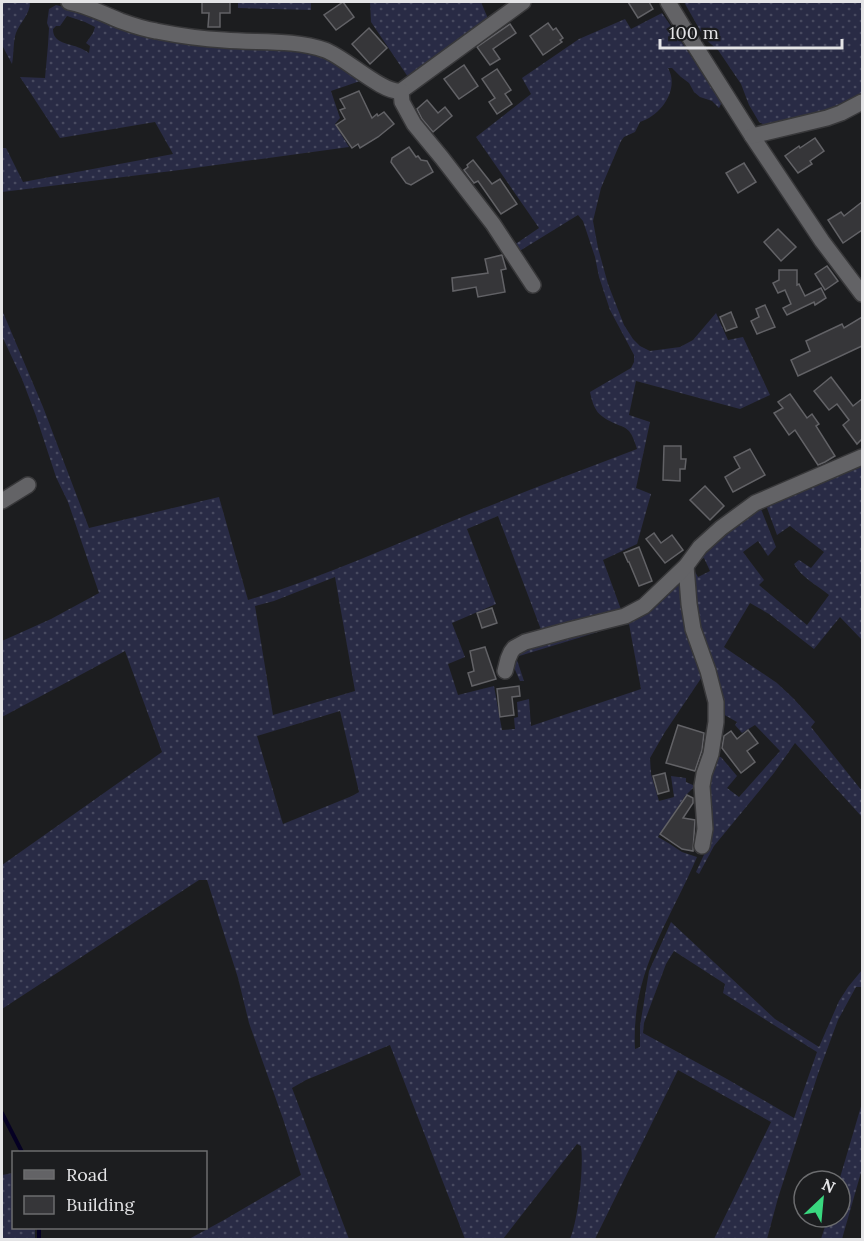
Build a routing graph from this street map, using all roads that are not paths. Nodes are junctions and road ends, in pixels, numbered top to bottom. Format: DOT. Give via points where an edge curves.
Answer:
graph roads {
  1 [pos="69,2"];
  2 [pos="523,2"];
  3 [pos="668,2"];
  4 [pos="401,91"];
  5 [pos="862,102"];
  6 [pos="760,134"];
  7 [pos="533,285"];
  8 [pos="862,294"];
  9 [pos="862,457"];
  10 [pos="28,486"];
  11 [pos="2,501"];
  12 [pos="686,566"];
  13 [pos="505,671"];
  14 [pos="702,846"];
  1 -- 4 [label="street" via="156,31 311,46 339,57 386,88"];
  2 -- 4 [label="street"];
  3 -- 6 [label="street"];
  4 -- 7 [label="street" via="402,102 414,124 493,224"];
  5 -- 6 [label="street" via="841,113"];
  6 -- 8 [label="street" via="822,241"];
  9 -- 12 [label="street" via="755,503 700,547"];
  10 -- 11 [label="street"];
  12 -- 13 [label="street" via="644,606 625,616 540,637 514,648"];
  12 -- 14 [label="street" via="693,630 716,702 711,754 702,786"];
}
